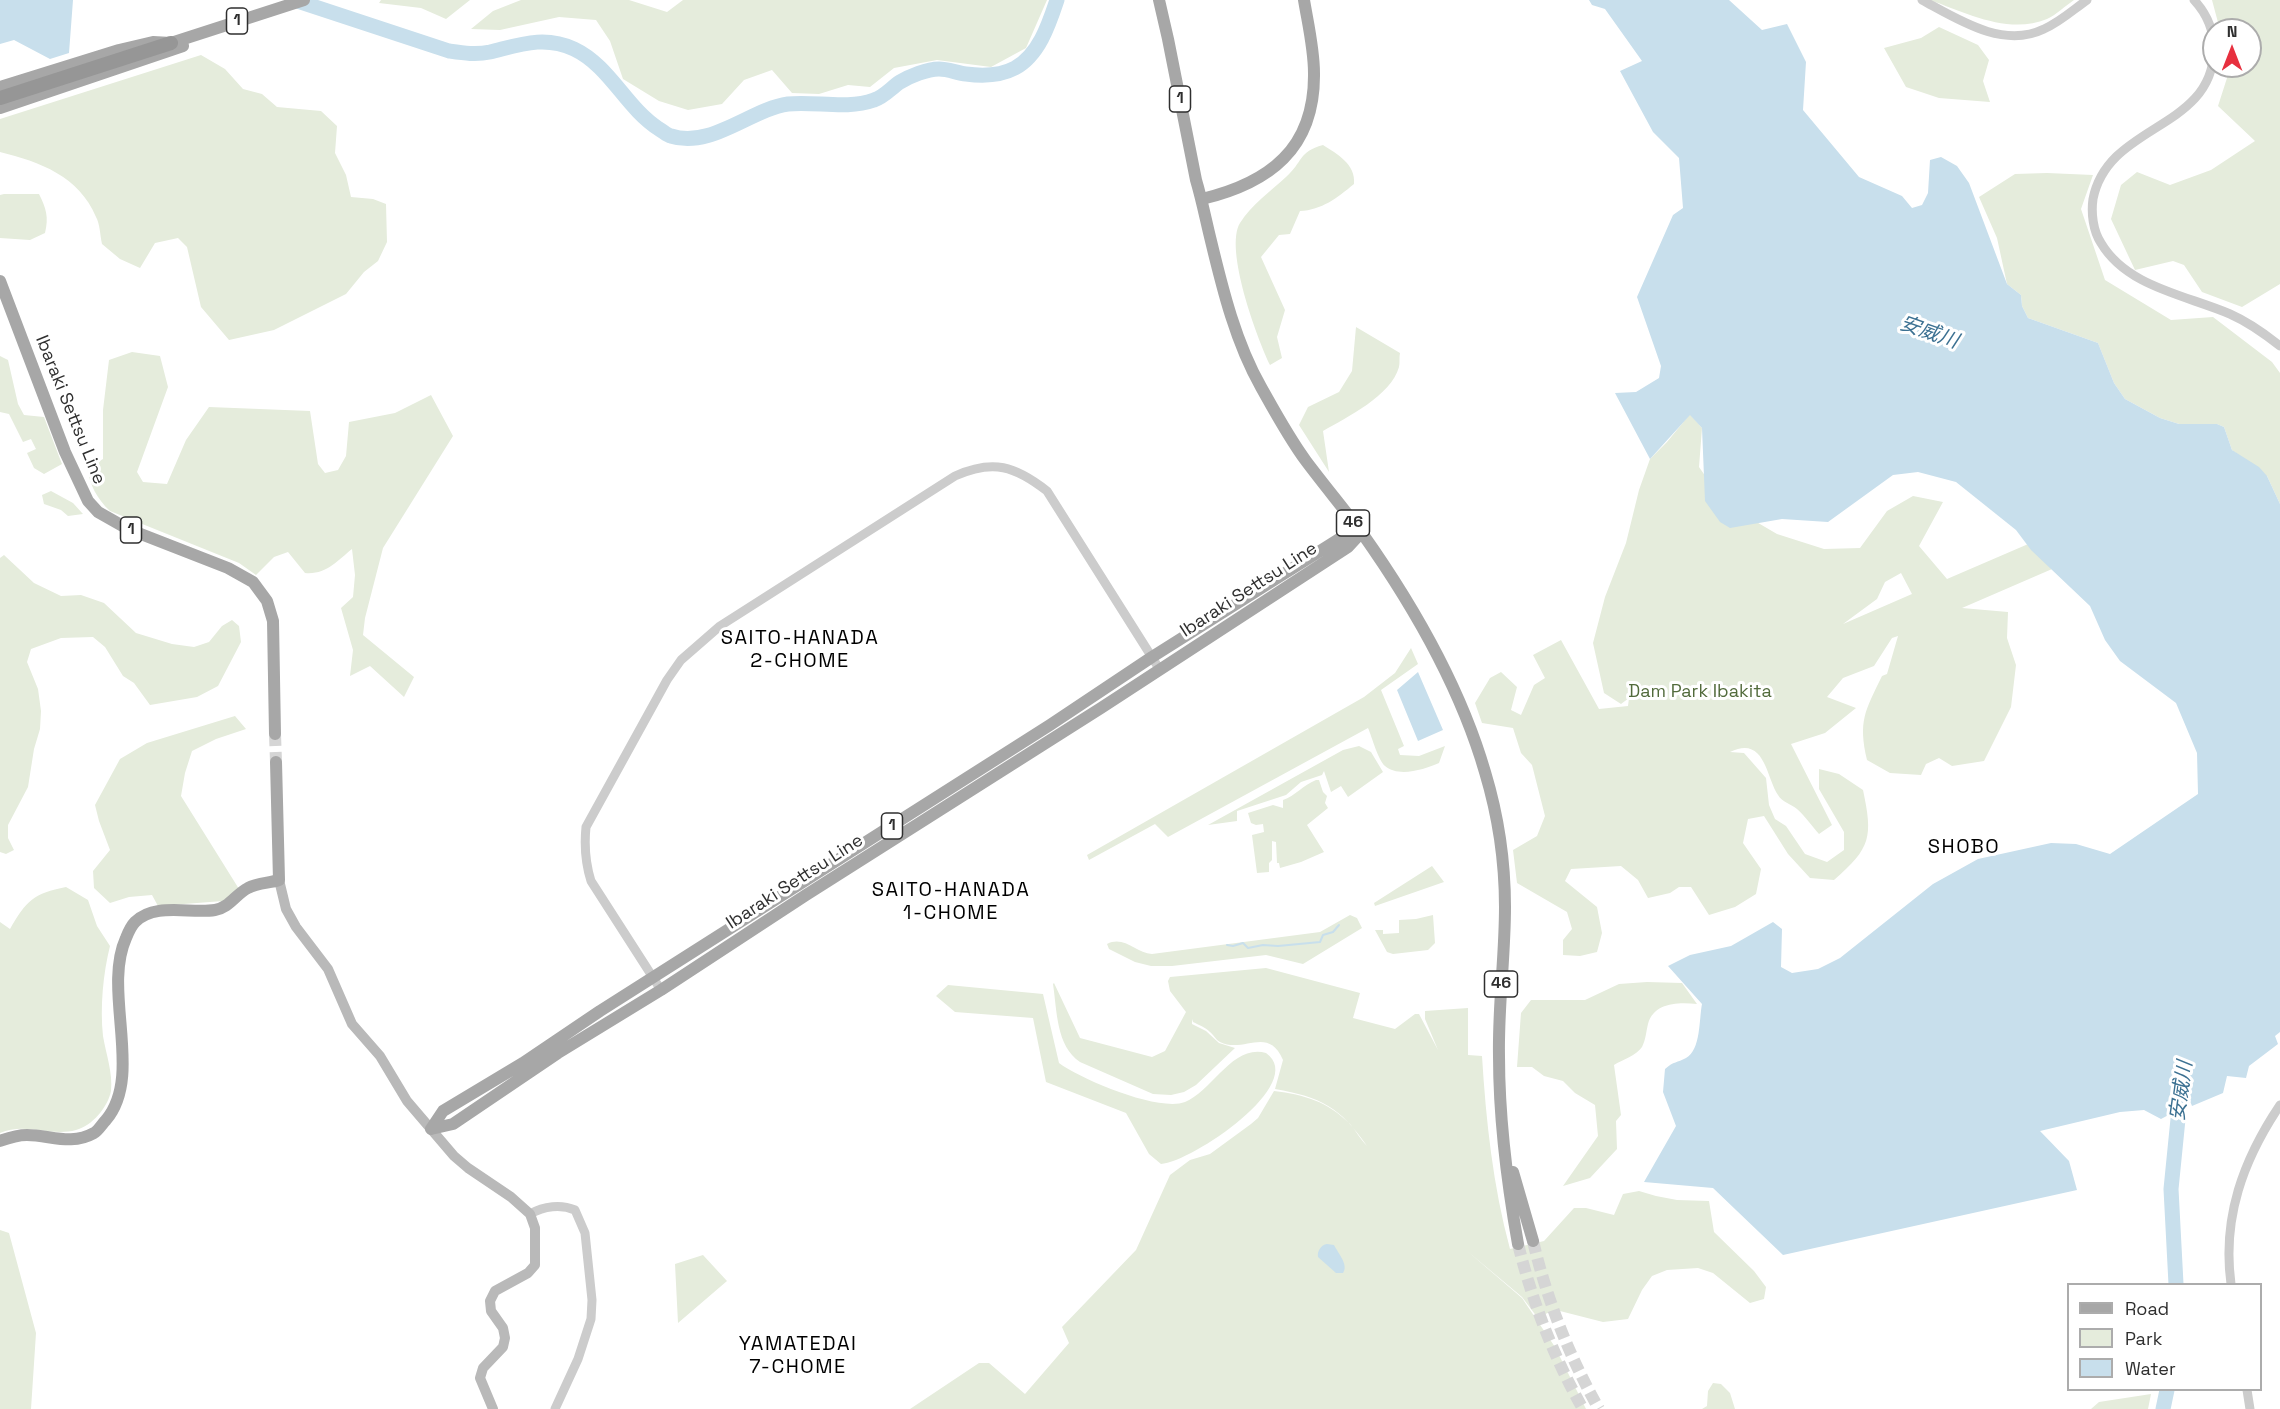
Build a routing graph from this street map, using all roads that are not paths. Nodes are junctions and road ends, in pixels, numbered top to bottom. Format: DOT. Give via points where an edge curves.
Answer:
graph roads {
  1 [pos="304,0"];
  2 [pos="1159,0"];
  3 [pos="1304,0"];
  4 [pos="1922,0"];
  5 [pos="2087,0"];
  6 [pos="2194,0"];
  7 [pos="249,17"];
  8 [pos="171,43"];
  9 [pos="98,67"];
  10 [pos="0,87"];
  11 [pos="0,98"];
  12 [pos="0,108"];
  13 [pos="1202,199"];
  14 [pos="0,281"];
  15 [pos="2280,346"];
  16 [pos="1361,533"];
  17 [pos="1152,657"];
  18 [pos="1160,670"];
  19 [pos="275,734"];
  20 [pos="276,762"];
  21 [pos="279,880"];
  22 [pos="653,977"];
  23 [pos="662,990"];
  24 [pos="2280,1105"];
  25 [pos="431,1129"];
  26 [pos="0,1141"];
  27 [pos="1514,1194"];
  28 [pos="530,1214"];
  29 [pos="1533,1241"];
  30 [pos="1518,1244"];
  31 [pos="2232,1283"];
  32 [pos="2247,1391"];
  33 [pos="493,1409"];
  34 [pos="555,1409"];
  35 [pos="2250,1409"];
  1 -- 7 [label="main road, 1"];
  2 -- 13 [label="main road, 1"];
  3 -- 13 [label="main road" via="1314,85 1309,111 1293,147 1263,177 1239,189"];
  4 -- 5 [label="street" via="2002,36 2025,35 2046,28"];
  6 -- 15 [label="street" via="2211,26 2214,60 2202,91 2171,119 2134,141 2110,162 2095,189 2094,226 2099,241 2120,267 2136,278 2232,315"];
  7 -- 8 [label="main road, 1"];
  7 -- 9 [label="main road" via="222,31"];
  8 -- 9 [label="highway"];
  9 -- 10 [label="main road"];
  9 -- 11 [label="highway"];
  9 -- 12 [label="main road"];
  13 -- 16 [label="main road, 46" via="1224,291 1249,364 1294,443"];
  14 -- 19 [label="main road, Ibaraki Settsu Line / 1" via="65,452 88,501 98,512 128,529 228,568 261,590 273,621"];
  16 -- 17 [label="main road, Ibaraki Settsu Line / 1" via="1339,539"];
  16 -- 18 [label="main road, Ibaraki Settsu Line / 1" via="1348,547"];
  16 -- 27 [label="main road, 46" via="1442,666 1470,728 1491,792 1504,889 1501,1119"];
  17 -- 18 [label="street"];
  17 -- 22 [label="main road, Ibaraki Settsu Line / 1"];
  17 -- 22 [label="street" via="1047,491 1026,475 1005,467 970,469 955,476 729,619 681,660 667,680 586,827 584,845 591,881"];
  18 -- 23 [label="main road, Ibaraki Settsu Line / 1"];
  20 -- 21 [label="main road"];
  21 -- 25 [label="main road" via="286,909 328,969 352,1024 380,1056 407,1101"];
  21 -- 26 [label="main road" via="249,887 218,910 150,913 135,922 119,955 122,1046 116,1107 95,1133 74,1141 27,1135"];
  22 -- 23 [label="street"];
  22 -- 25 [label="main road, Ibaraki Settsu Line / 1" via="443,1111"];
  23 -- 25 [label="main road, Ibaraki Settsu Line / 1" via="558,1053 453,1124"];
  24 -- 31 [label="street" via="2249,1156 2238,1184 2228,1241"];
  25 -- 28 [label="main road" via="454,1156"];
  27 -- 29 [label="main road, 46"];
  27 -- 30 [label="main road, 46"];
  28 -- 33 [label="main road" via="535,1228 535,1265 495,1292 490,1301 505,1338 503,1347 483,1368 480,1378"];
  28 -- 34 [label="street" via="565,1205 575,1210 585,1233 591,1320"];
  32 -- 35 [label="street"];
}
